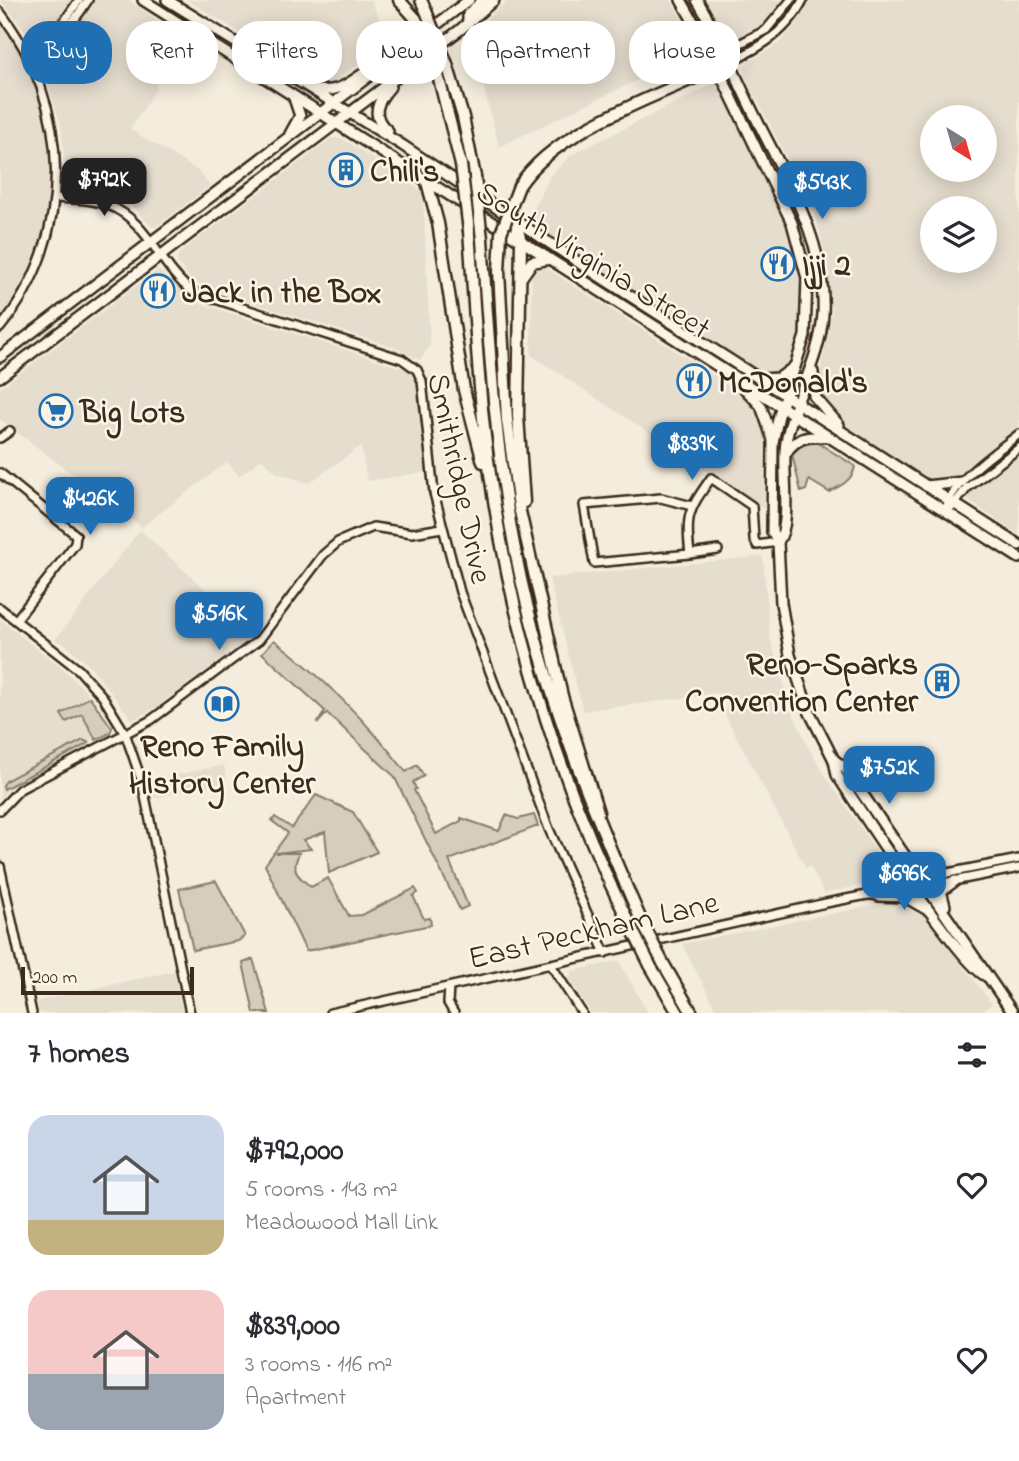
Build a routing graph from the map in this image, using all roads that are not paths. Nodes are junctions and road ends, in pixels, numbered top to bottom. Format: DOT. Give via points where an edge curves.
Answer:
graph roads {
  1 [pos="79,0"];
  2 [pos="88,0"];
  3 [pos="144,0"];
  4 [pos="167,0"];
  5 [pos="399,0"];
  6 [pos="407,0"];
  7 [pos="470,0"];
  8 [pos="483,0"];
  9 [pos="495,0"];
  10 [pos="681,0"];
  11 [pos="698,0"];
  12 [pos="791,0"];
  13 [pos="803,0"];
  14 [pos="424,4"];
  15 [pos="0,12"];
  16 [pos="416,19"];
  17 [pos="64,21"];
  18 [pos="73,21"];
  19 [pos="442,21"];
  20 [pos="468,21"];
  21 [pos="471,21"];
  22 [pos="692,21"];
  23 [pos="708,21"];
  24 [pos="21,44"];
  25 [pos="740,44"];
  26 [pos="740,56"];
  27 [pos="356,77"];
  28 [pos="40,84"];
  29 [pos="360,84"];
  30 [pos="389,84"];
  31 [pos="394,84"];
  32 [pos="675,84"];
  33 [pos="725,84"];
  34 [pos="739,84"];
  35 [pos="311,89"];
  36 [pos="294,98"];
  37 [pos="335,104"];
  38 [pos="351,113"];
  39 [pos="321,115"];
  40 [pos="335,124"];
  41 [pos="280,146"];
  42 [pos="419,156"];
  43 [pos="427,182"];
  44 [pos="56,198"];
  45 [pos="515,220"];
  46 [pos="521,241"];
  47 [pos="150,243"];
  48 [pos="160,256"];
  49 [pos="548,259"];
  50 [pos="519,293"];
  51 [pos="633,298"];
  52 [pos="626,309"];
  53 [pos="0,328"];
  54 [pos="0,357"];
  55 [pos="815,357"];
  56 [pos="796,365"];
  57 [pos="729,373"];
  58 [pos="0,377"];
  59 [pos="757,378"];
  60 [pos="785,396"];
  61 [pos="796,403"];
  62 [pos="781,407"];
  63 [pos="793,414"];
  64 [pos="10,430"];
  65 [pos="1019,434"];
  66 [pos="828,437"];
  67 [pos="0,438"];
  68 [pos="855,441"];
  69 [pos="773,442"];
  70 [pos="1019,448"];
  71 [pos="785,455"];
  72 [pos="0,472"];
  73 [pos="962,482"];
  74 [pos="926,486"];
  75 [pos="951,502"];
  76 [pos="494,503"];
  77 [pos="692,506"];
  78 [pos="946,512"];
  79 [pos="442,528"];
  80 [pos="778,542"];
  81 [pos="1019,545"];
  82 [pos="718,550"];
  83 [pos="690,554"];
  84 [pos="1019,558"];
  85 [pos="0,608"];
  86 [pos="541,613"];
  87 [pos="16,620"];
  88 [pos="125,733"];
  89 [pos="834,760"];
  90 [pos="0,810"];
  91 [pos="600,827"];
  92 [pos="881,840"];
  93 [pos="1019,859"];
  94 [pos="0,866"];
  95 [pos="1019,868"];
  96 [pos="956,881"];
  97 [pos="923,883"];
  98 [pos="912,885"];
  99 [pos="880,891"];
  100 [pos="935,916"];
  101 [pos="961,935"];
  102 [pos="605,953"];
  103 [pos="551,965"];
  104 [pos="986,976"];
  105 [pos="449,987"];
  106 [pos="32,1013"];
  107 [pos="190,1013"];
  108 [pos="330,1013"];
  109 [pos="454,1013"];
  110 [pos="582,1013"];
  111 [pos="678,1013"];
  112 [pos="692,1013"];
  113 [pos="1013,1013"];
  1 -- 17 [label="street"];
  2 -- 18 [label="street"];
  3 -- 36 [label="main road, South Virginia Street"];
  4 -- 35 [label="main road, South Virginia Street"];
  5 -- 16 [label="highway"];
  6 -- 16 [label="highway"];
  7 -- 19 [label="main road"];
  8 -- 20 [label="main road" via="468,14"];
  9 -- 21 [label="main road"];
  10 -- 22 [label="main road"];
  11 -- 23 [label="main road"];
  12 -- 25 [label="street" via="766,30"];
  13 -- 26 [label="street" via="776,35"];
  14 -- 91 [label="highway, bridge" via="463,117 475,177 497,437 518,566 563,733"];
  15 -- 24 [label="street"];
  16 -- 76 [label="highway, bridge" via="437,71 461,165"];
  27 -- 35 [label="main road" via="340,90"];
  28 -- 44 [label="street" via="57,166"];
  29 -- 37 [label="main road"];
  30 -- 38 [label="main road"];
  31 -- 42 [label="main road" via="376,113 382,126"];
  32 -- 86 [label="highway, bridge" via="559,144 538,162 519,186 501,233 502,355 512,466"];
  33 -- 56 [label="main road" via="802,253 808,304"];
  34 -- 55 [label="main road" via="813,240 823,293"];
  35 -- 37 [label="main road, South Virginia Street"];
  36 -- 39 [label="main road, South Virginia Street"];
  36 -- 41 [label="main road" via="299,120"];
  37 -- 38 [label="main road, South Virginia Street"];
  37 -- 39 [label="main road"];
  38 -- 40 [label="main road"];
  38 -- 42 [label="main road, South Virginia Street"];
  39 -- 40 [label="main road, South Virginia Street"];
  39 -- 41 [label="main road"];
  40 -- 43 [label="main road, South Virginia Street"];
  40 -- 48 [label="main road"];
  41 -- 47 [label="main road"];
  42 -- 45 [label="main road, South Virginia Street"];
  43 -- 46 [label="main road, South Virginia Street"];
  43 -- 76 [label="highway" via="438,223 464,390"];
  44 -- 47 [label="street, Smithridge Drive" via="110,206 126,215"];
  44 -- 53 [label="street" via="46,246 23,295"];
  45 -- 46 [label="highway"];
  45 -- 51 [label="main road, South Virginia Street"];
  46 -- 49 [label="main road, South Virginia Street"];
  46 -- 50 [label="highway"];
  47 -- 48 [label="street, Smithridge Drive"];
  47 -- 54 [label="main road"];
  48 -- 58 [label="main road"];
  48 -- 79 [label="street, Smithridge Drive" via="186,287 201,296 412,365 422,382 429,464"];
  49 -- 50 [label="highway" via="528,265"];
  49 -- 52 [label="main road, South Virginia Street"];
  50 -- 86 [label="highway" via="519,446"];
  51 -- 52 [label="main road"];
  51 -- 59 [label="main road, South Virginia Street"];
  52 -- 57 [label="main road, South Virginia Street"];
  55 -- 61 [label="main road"];
  55 -- 68 [label="main road" via="814,396"];
  56 -- 59 [label="main road" via="779,378"];
  56 -- 60 [label="main road"];
  57 -- 62 [label="main road, South Virginia Street"];
  57 -- 69 [label="main road" via="761,406"];
  59 -- 60 [label="main road, South Virginia Street"];
  60 -- 61 [label="main road, South Virginia Street"];
  60 -- 62 [label="main road"];
  61 -- 63 [label="main road"];
  61 -- 68 [label="main road, South Virginia Street"];
  62 -- 63 [label="main road, South Virginia Street"];
  62 -- 69 [label="main road"];
  63 -- 66 [label="main road, South Virginia Street"];
  63 -- 71 [label="main road"];
  64 -- 67 [label="street"];
  65 -- 73 [label="street"];
  66 -- 71 [label="main road" via="799,439"];
  66 -- 78 [label="main road, South Virginia Street"];
  68 -- 74 [label="main road, South Virginia Street"];
  69 -- 80 [label="main road" via="772,532"];
  70 -- 75 [label="street"];
  71 -- 80 [label="main road" via="785,527"];
  72 -- 87 [label="street" via="76,536 75,544"];
  73 -- 74 [label="main road"];
  73 -- 75 [label="street"];
  74 -- 75 [label="main road, South Virginia Street"];
  75 -- 78 [label="street"];
  75 -- 81 [label="main road, South Virginia Street"];
  76 -- 111 [label="highway, bridge" via="510,588 543,710 582,820 629,923"];
  77 -- 80 [label="street" via="712,478 752,506 757,545"];
  77 -- 83 [label="street" via="686,524"];
  77 -- 83 [label="street" via="661,498 584,505 594,563"];
  78 -- 84 [label="main road, South Virginia Street"];
  79 -- 88 [label="street" via="412,533 373,527 338,542 323,555 259,640 151,720"];
  79 -- 102 [label="street, Smithridge Drive" via="471,624 538,799"];
  80 -- 89 [label="main road" via="790,655 809,711"];
  82 -- 83 [label="street"];
  85 -- 87 [label="street"];
  86 -- 91 [label="highway" via="562,696 595,794"];
  87 -- 88 [label="street" via="88,679"];
  88 -- 90 [label="street" via="20,789"];
  88 -- 107 [label="street" via="142,782"];
  89 -- 92 [label="main road" via="834,770"];
  89 -- 97 [label="main road" via="844,767"];
  91 -- 112 [label="highway, bridge" via="641,920"];
  92 -- 98 [label="main road"];
  92 -- 99 [label="main road" via="895,871"];
  93 -- 97 [label="street, East Peckham Lane"];
  94 -- 106 [label="street"];
  95 -- 96 [label="street, East Peckham Lane"];
  96 -- 97 [label="street, East Peckham Lane"];
  96 -- 101 [label="main road" via="940,895"];
  97 -- 98 [label="street, East Peckham Lane"];
  97 -- 101 [label="main road"];
  98 -- 99 [label="street, East Peckham Lane"];
  98 -- 100 [label="main road"];
  99 -- 100 [label="main road" via="910,898"];
  99 -- 102 [label="street, East Peckham Lane"];
  100 -- 104 [label="main road" via="974,969"];
  101 -- 104 [label="main road"];
  102 -- 103 [label="street, East Peckham Lane"];
  103 -- 105 [label="street, East Peckham Lane"];
  103 -- 110 [label="street"];
  104 -- 113 [label="main road"];
  105 -- 108 [label="street, East Peckham Lane"];
  105 -- 109 [label="street" via="448,1003"];
}
